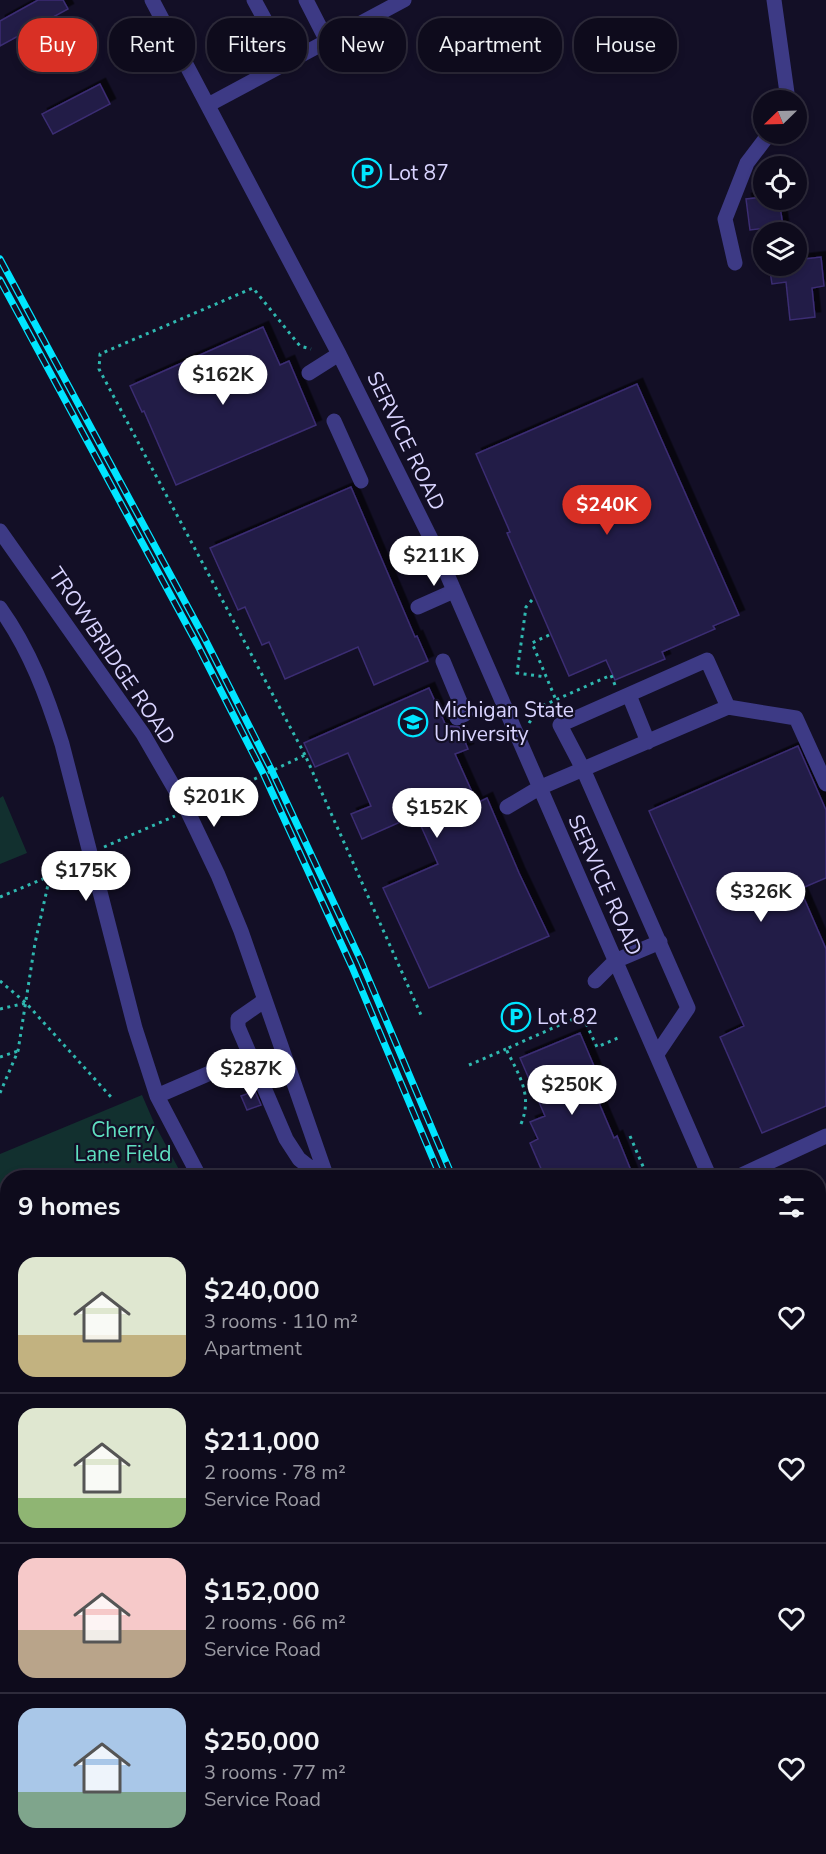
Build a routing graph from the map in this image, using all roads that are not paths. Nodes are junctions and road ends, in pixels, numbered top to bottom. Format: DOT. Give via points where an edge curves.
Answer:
graph roads {
  1 [pos="152,0"];
  2 [pos="254,0"];
  3 [pos="306,0"];
  4 [pos="774,0"];
  5 [pos="400,1"];
  6 [pos="264,18"];
  7 [pos="369,18"];
  8 [pos="319,25"];
  9 [pos="269,72"];
  10 [pos="787,90"];
  11 [pos="208,105"];
  12 [pos="761,144"];
  13 [pos="735,263"];
  14 [pos="339,354"];
  15 [pos="309,373"];
  16 [pos="334,421"];
  17 [pos="362,481"];
  18 [pos="0,531"];
  19 [pos="454,591"];
  20 [pos="418,607"];
  21 [pos="0,608"];
  22 [pos="443,662"];
  23 [pos="622,692"];
  24 [pos="728,707"];
  25 [pos="457,718"];
  26 [pos="648,742"];
  27 [pos="583,770"];
  28 [pos="826,784"];
  29 [pos="539,788"];
  30 [pos="507,807"];
  31 [pos="660,942"];
  32 [pos="615,961"];
  33 [pos="595,981"];
  34 [pos="265,999"];
  35 [pos="657,1054"];
  36 [pos="249,1056"];
  37 [pos="157,1096"];
  38 [pos="826,1136"];
  39 [pos="196,1170"];
  40 [pos="314,1170"];
  41 [pos="322,1170"];
  42 [pos="707,1170"];
  43 [pos="752,1170"];
  1 -- 11 [label="street, SERVICE ROAD"];
  2 -- 6 [label="street"];
  3 -- 8 [label="street"];
  4 -- 10 [label="street"];
  5 -- 7 [label="street"];
  9 -- 11 [label="street"];
  11 -- 14 [label="street, SERVICE ROAD"];
  12 -- 13 [label="street" via="747,163 725,219"];
  14 -- 15 [label="street"];
  14 -- 19 [label="street, SERVICE ROAD"];
  16 -- 17 [label="street"];
  18 -- 34 [label="street, TROWBRIDGE ROAD" via="143,734 187,810 218,875"];
  19 -- 20 [label="street"];
  19 -- 29 [label="street, SERVICE ROAD"];
  21 -- 37 [label="street" via="33,662 50,705 135,1028"];
  22 -- 25 [label="street" via="465,714"];
  23 -- 24 [label="street" via="707,660"];
  23 -- 26 [label="street"];
  23 -- 27 [label="street" via="560,724"];
  24 -- 26 [label="street"];
  24 -- 28 [label="street" via="796,718"];
  26 -- 27 [label="street"];
  27 -- 29 [label="street"];
  27 -- 31 [label="street"];
  29 -- 30 [label="street"];
  29 -- 32 [label="street, SERVICE ROAD"];
  31 -- 32 [label="street"];
  31 -- 35 [label="street" via="688,1008"];
  32 -- 33 [label="street"];
  32 -- 35 [label="street, SERVICE ROAD"];
  34 -- 36 [label="street" via="238,1019"];
  34 -- 41 [label="street, TROWBRIDGE ROAD"];
  35 -- 42 [label="street, SERVICE ROAD"];
  36 -- 37 [label="street"];
  36 -- 40 [label="street" via="286,1139 299,1159"];
  37 -- 39 [label="street"];
  38 -- 43 [label="street"];
}
